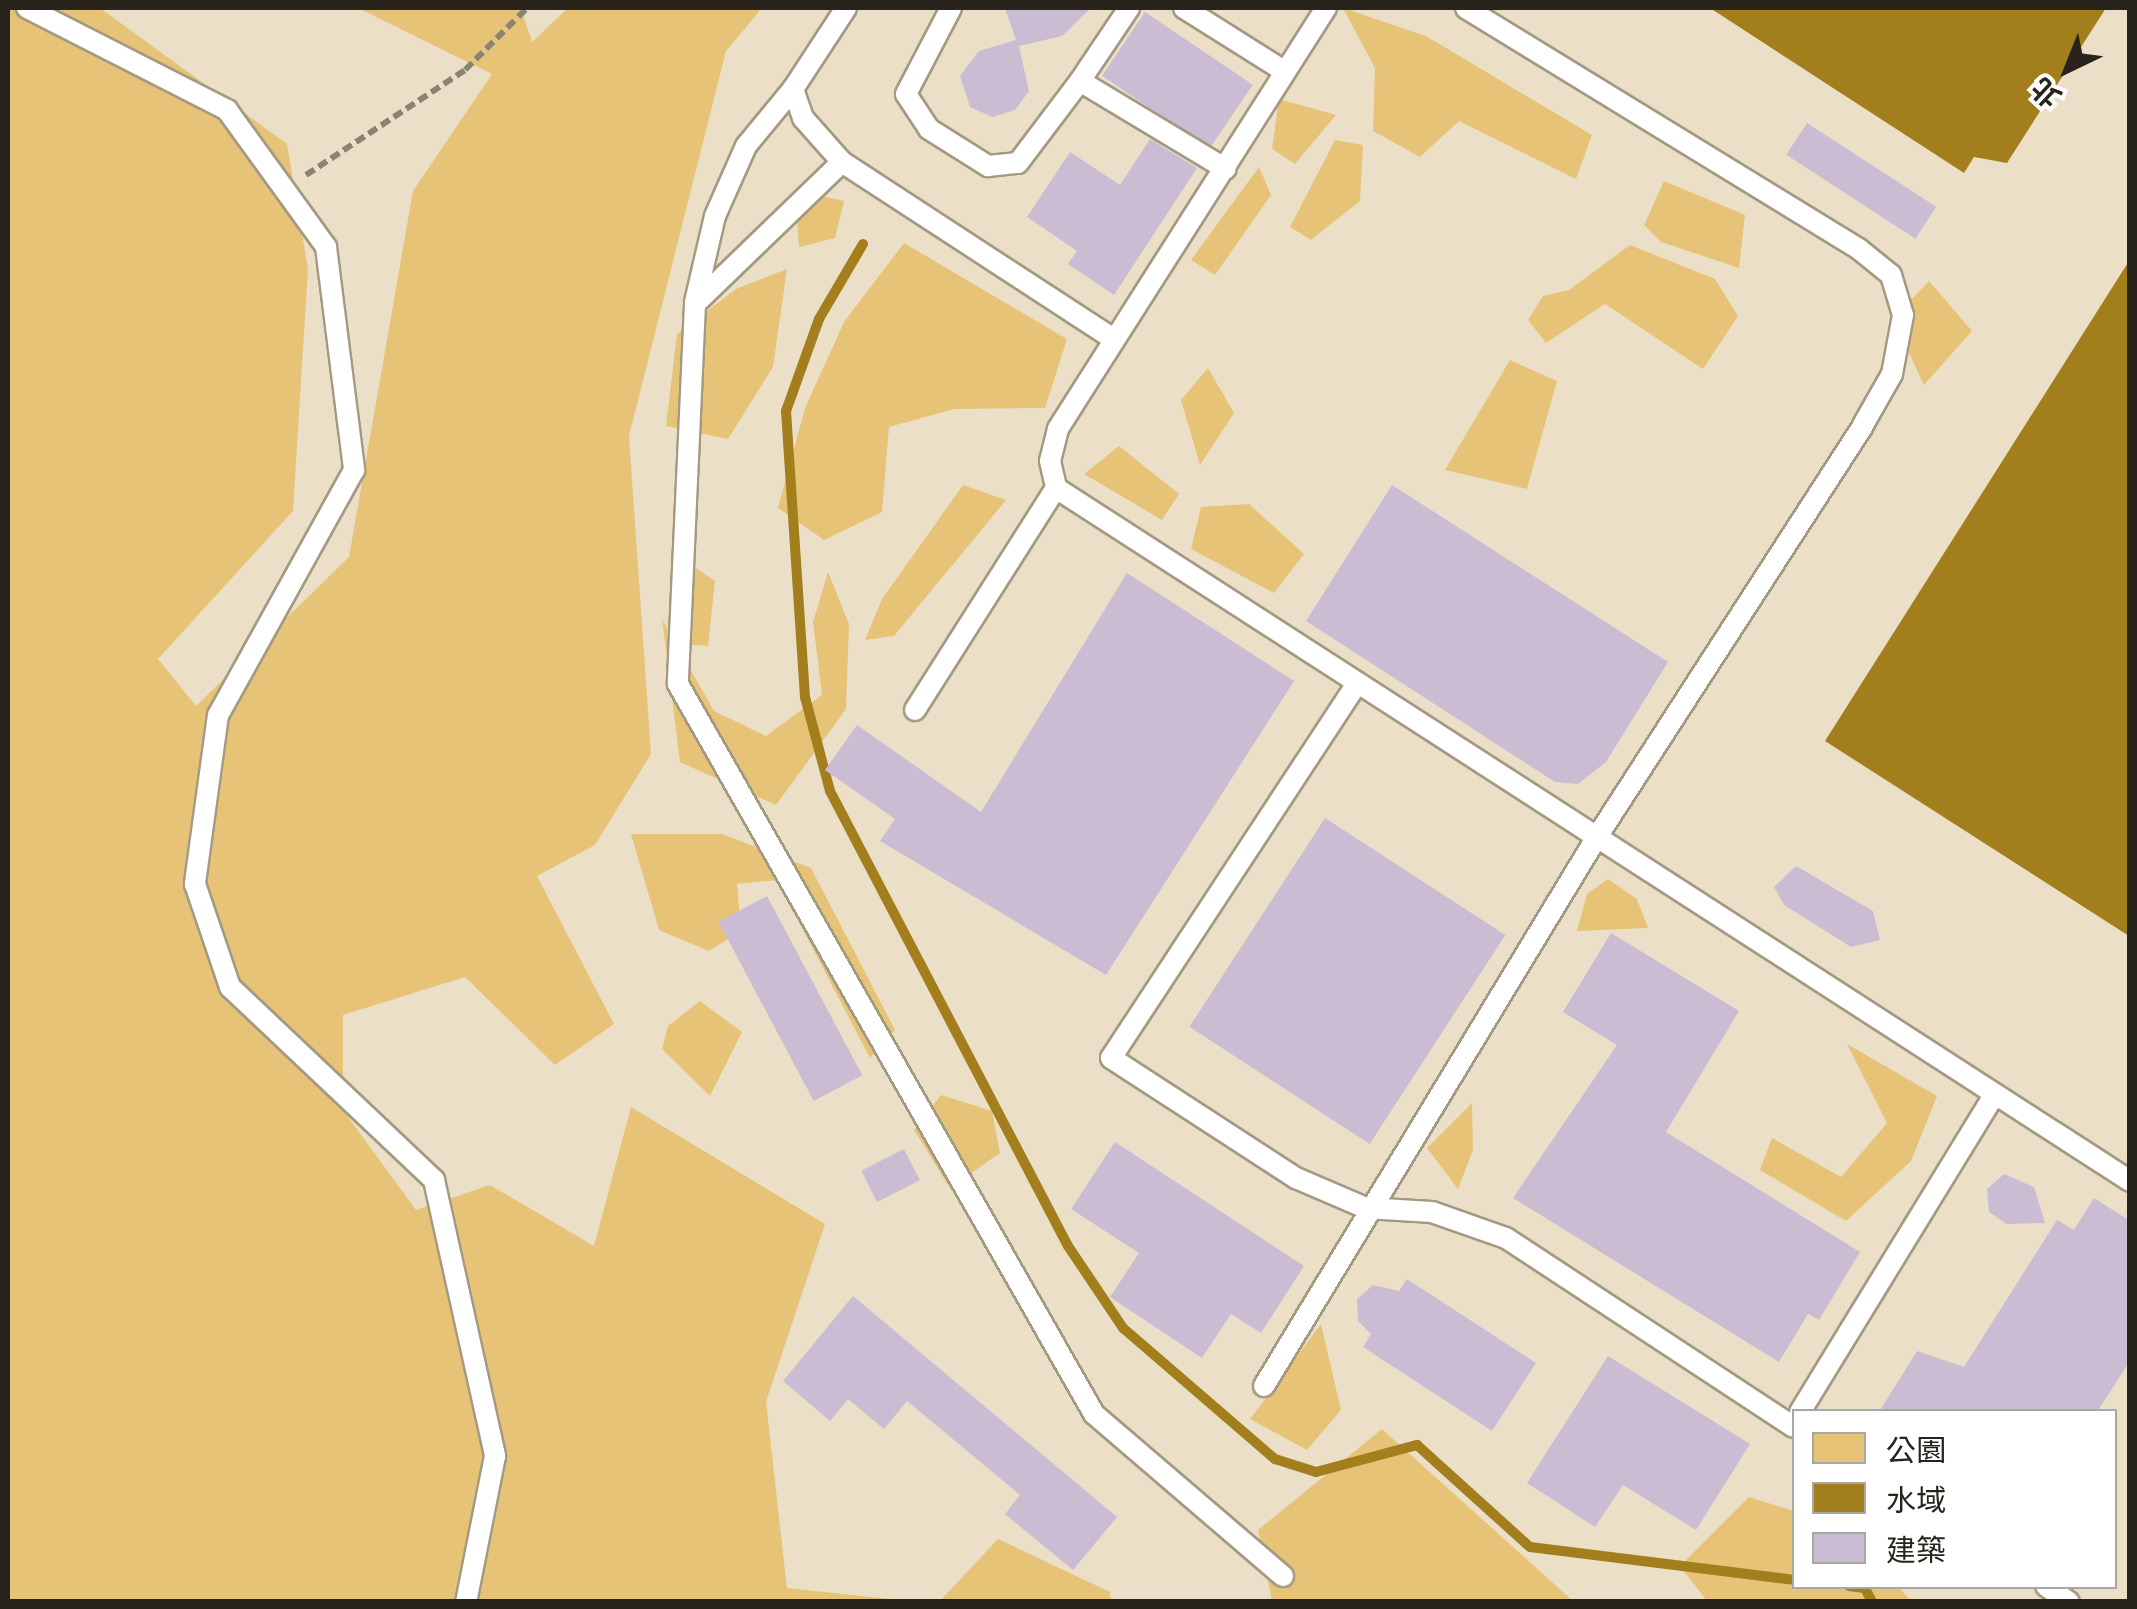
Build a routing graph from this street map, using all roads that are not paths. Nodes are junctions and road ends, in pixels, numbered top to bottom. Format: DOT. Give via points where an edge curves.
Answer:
graph roads {
  1 [pos="27,8"];
  2 [pos="846,8"];
  3 [pos="951,8"];
  4 [pos="1129,8"];
  5 [pos="1184,8"];
  6 [pos="1326,8"];
  7 [pos="1466,8"];
  8 [pos="1284,71"];
  9 [pos="1080,80"];
  10 [pos="793,89"];
  11 [pos="842,162"];
  12 [pos="1226,169"];
  13 [pos="695,304"];
  14 [pos="1114,339"];
  15 [pos="1056,488"];
  16 [pos="1356,685"];
  17 [pos="916,710"];
  18 [pos="1596,840"];
  19 [pos="1994,1095"];
  20 [pos="2130,1181"];
  21 [pos="1366,1208"];
  22 [pos="1264,1386"];
  23 [pos="1802,1409"];
  24 [pos="1792,1419"];
  25 [pos="1283,1576"];
  26 [pos="466,1602"];
  1 -- 26 [label="lane" via="227,110 326,246 354,470 218,714 194,884 230,988 434,1180 496,1456"];
  2 -- 10 [label="lane"];
  3 -- 9 [label="lane" via="906,94 929,128 988,166 1018,163"];
  4 -- 9 [label="lane"];
  5 -- 8 [label="lane"];
  6 -- 8 [label="lane"];
  7 -- 18 [label="lane" via="1859,249 1891,274 1904,315 1892,374"];
  8 -- 12 [label="lane"];
  9 -- 12 [label="lane"];
  10 -- 11 [label="lane" via="803,118"];
  10 -- 13 [label="lane" via="746,146 715,216"];
  11 -- 13 [label="lane"];
  11 -- 14 [label="lane"];
  12 -- 14 [label="lane"];
  13 -- 25 [label="lane" via="678,684 1094,1414"];
  14 -- 15 [label="lane" via="1058,429 1050,461"];
  15 -- 16 [label="lane"];
  15 -- 17 [label="lane"];
  16 -- 18 [label="lane"];
  16 -- 21 [label="lane" via="1111,1058 1296,1178"];
  18 -- 19 [label="lane"];
  18 -- 21 [label="lane"];
  19 -- 20 [label="lane"];
  19 -- 23 [label="lane"];
  21 -- 22 [label="lane"];
  21 -- 24 [label="lane" via="1432,1212 1506,1238"];
}
